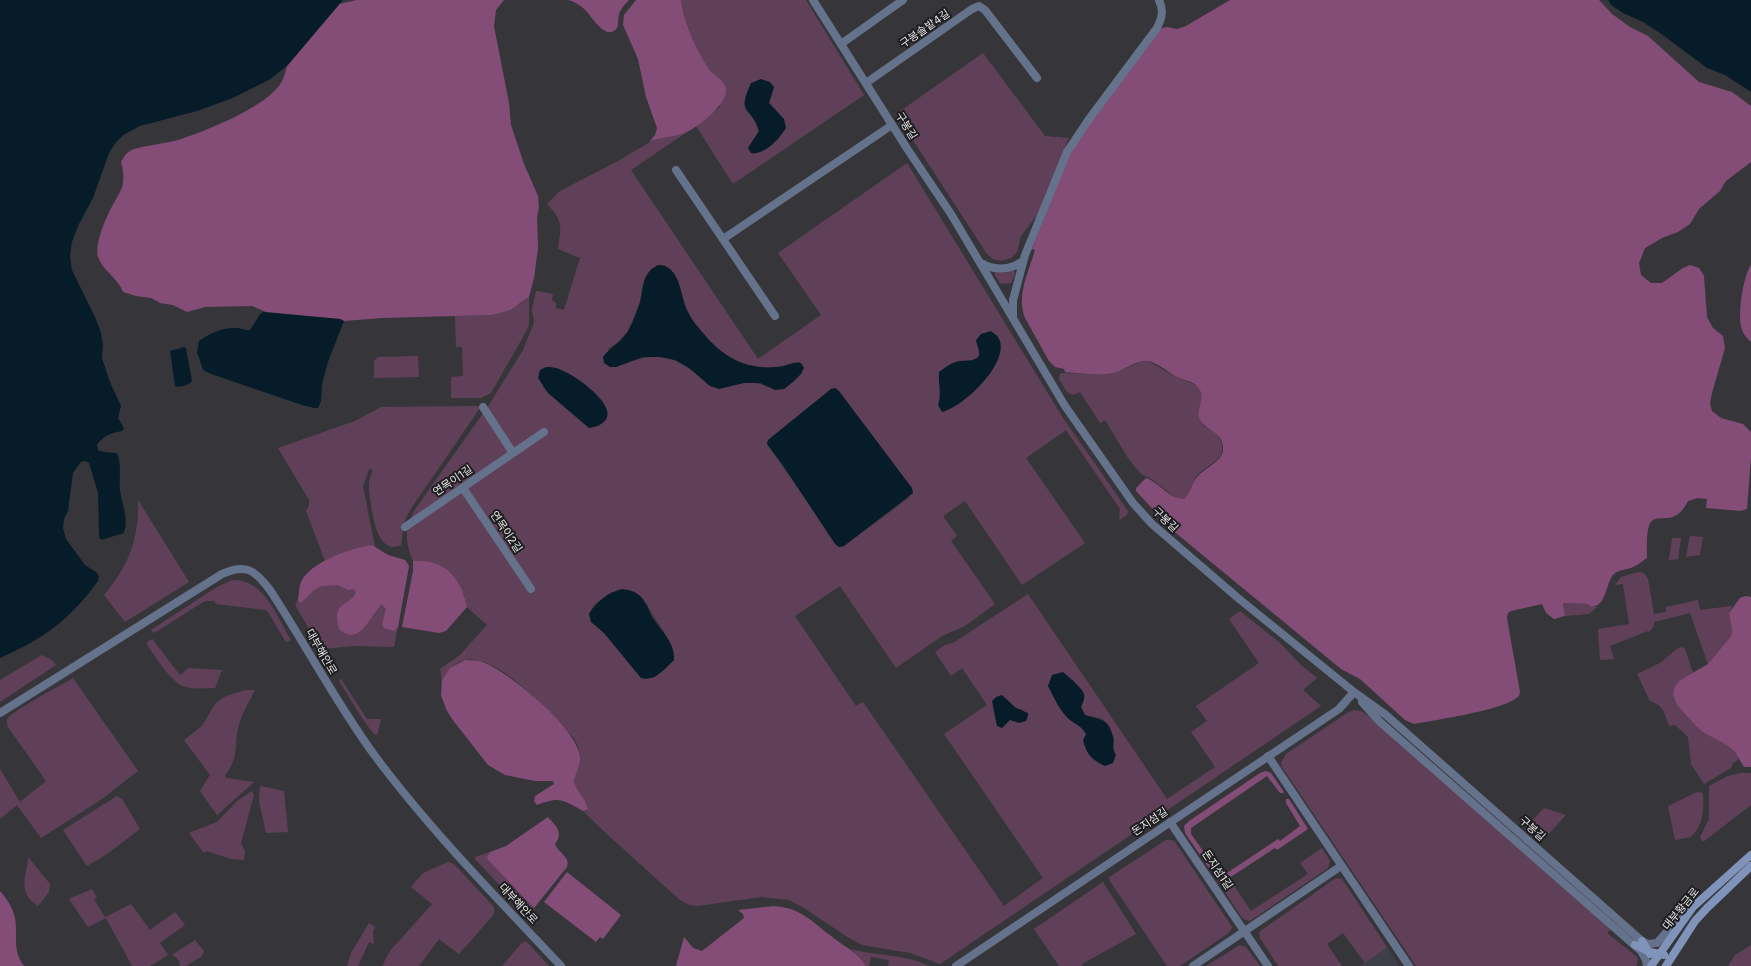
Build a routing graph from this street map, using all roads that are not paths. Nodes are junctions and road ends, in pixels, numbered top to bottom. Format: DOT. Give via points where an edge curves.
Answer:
graph roads {
  1 [pos="813,0"];
  2 [pos="903,0"];
  3 [pos="1159,0"];
  4 [pos="841,44"];
  5 [pos="1037,78"];
  6 [pos="866,83"];
  7 [pos="892,125"];
  8 [pos="676,170"];
  9 [pos="723,239"];
  10 [pos="1023,261"];
  11 [pos="981,263"];
  12 [pos="774,316"];
  13 [pos="1013,319"];
  14 [pos="484,408"];
  15 [pos="544,432"];
  16 [pos="513,453"];
  17 [pos="463,488"];
  18 [pos="405,527"];
  19 [pos="530,589"];
  20 [pos="1354,692"];
  21 [pos="0,713"];
  22 [pos="1268,756"];
  23 [pos="1170,822"];
  24 [pos="1751,855"];
  25 [pos="1341,866"];
  26 [pos="1751,866"];
  27 [pos="1693,907"];
  28 [pos="1245,931"];
  29 [pos="1639,943"];
  30 [pos="1679,946"];
  31 [pos="1650,952"];
  32 [pos="1659,955"];
  33 [pos="960,965"];
  34 [pos="561,966"];
  35 [pos="1193,966"];
  36 [pos="1268,966"];
  37 [pos="1409,966"];
  38 [pos="1651,966"];
  39 [pos="1666,966"];
  1 -- 4 [label="street, 구봉길"];
  2 -- 4 [label="street"];
  3 -- 10 [label="street" via="1163,9 1157,28 1066,152"];
  4 -- 6 [label="street, 구봉길"];
  5 -- 6 [label="street, 구봉솔밭4길" via="985,10 979,6"];
  6 -- 7 [label="street, 구봉길"];
  7 -- 9 [label="street"];
  7 -- 11 [label="street, 구봉길"];
  8 -- 9 [label="street"];
  9 -- 12 [label="street"];
  10 -- 11 [label="street" via="1001,269"];
  10 -- 13 [label="street" via="1013,300"];
  11 -- 13 [label="street, 구봉길"];
  13 -- 20 [label="street, 구봉길" via="1065,406 1122,489 1141,512 1165,536"];
  14 -- 16 [label="street"];
  15 -- 16 [label="street, 연목이1길"];
  16 -- 17 [label="street, 연목이1길"];
  17 -- 18 [label="street, 연목이1길"];
  17 -- 19 [label="street, 연목이2길"];
  20 -- 22 [label="street, 돈지섬길" via="1339,709"];
  20 -- 29 [label="street, 구봉길" via="1379,721"];
  21 -- 34 [label="street, 대부해안로" via="222,574 238,568 250,570 258,575 270,590 348,718 405,795 457,856"];
  22 -- 23 [label="street, 돈지섬길"];
  22 -- 25 [label="street"];
  23 -- 28 [label="street, 돈지섬1길"];
  23 -- 33 [label="street, 돈지섬길"];
  24 -- 27 [label="main road, 대부황금로"];
  25 -- 28 [label="street"];
  25 -- 37 [label="street"];
  26 -- 30 [label="main road, 대부황금로" via="1695,921"];
  27 -- 29 [label="street" via="1681,916 1657,943"];
  27 -- 32 [label="main road, 대부황금로"];
  28 -- 35 [label="street"];
  28 -- 36 [label="street, 돈지섬1길"];
  29 -- 31 [label="main road"];
  29 -- 38 [label="street, 구봉길"];
  30 -- 32 [label="main road" via="1669,955"];
  30 -- 39 [label="main road, 대부황금로"];
  31 -- 32 [label="main road"];
  31 -- 38 [label="main road"];
  32 -- 38 [label="main road, 대부황금로"];
}
